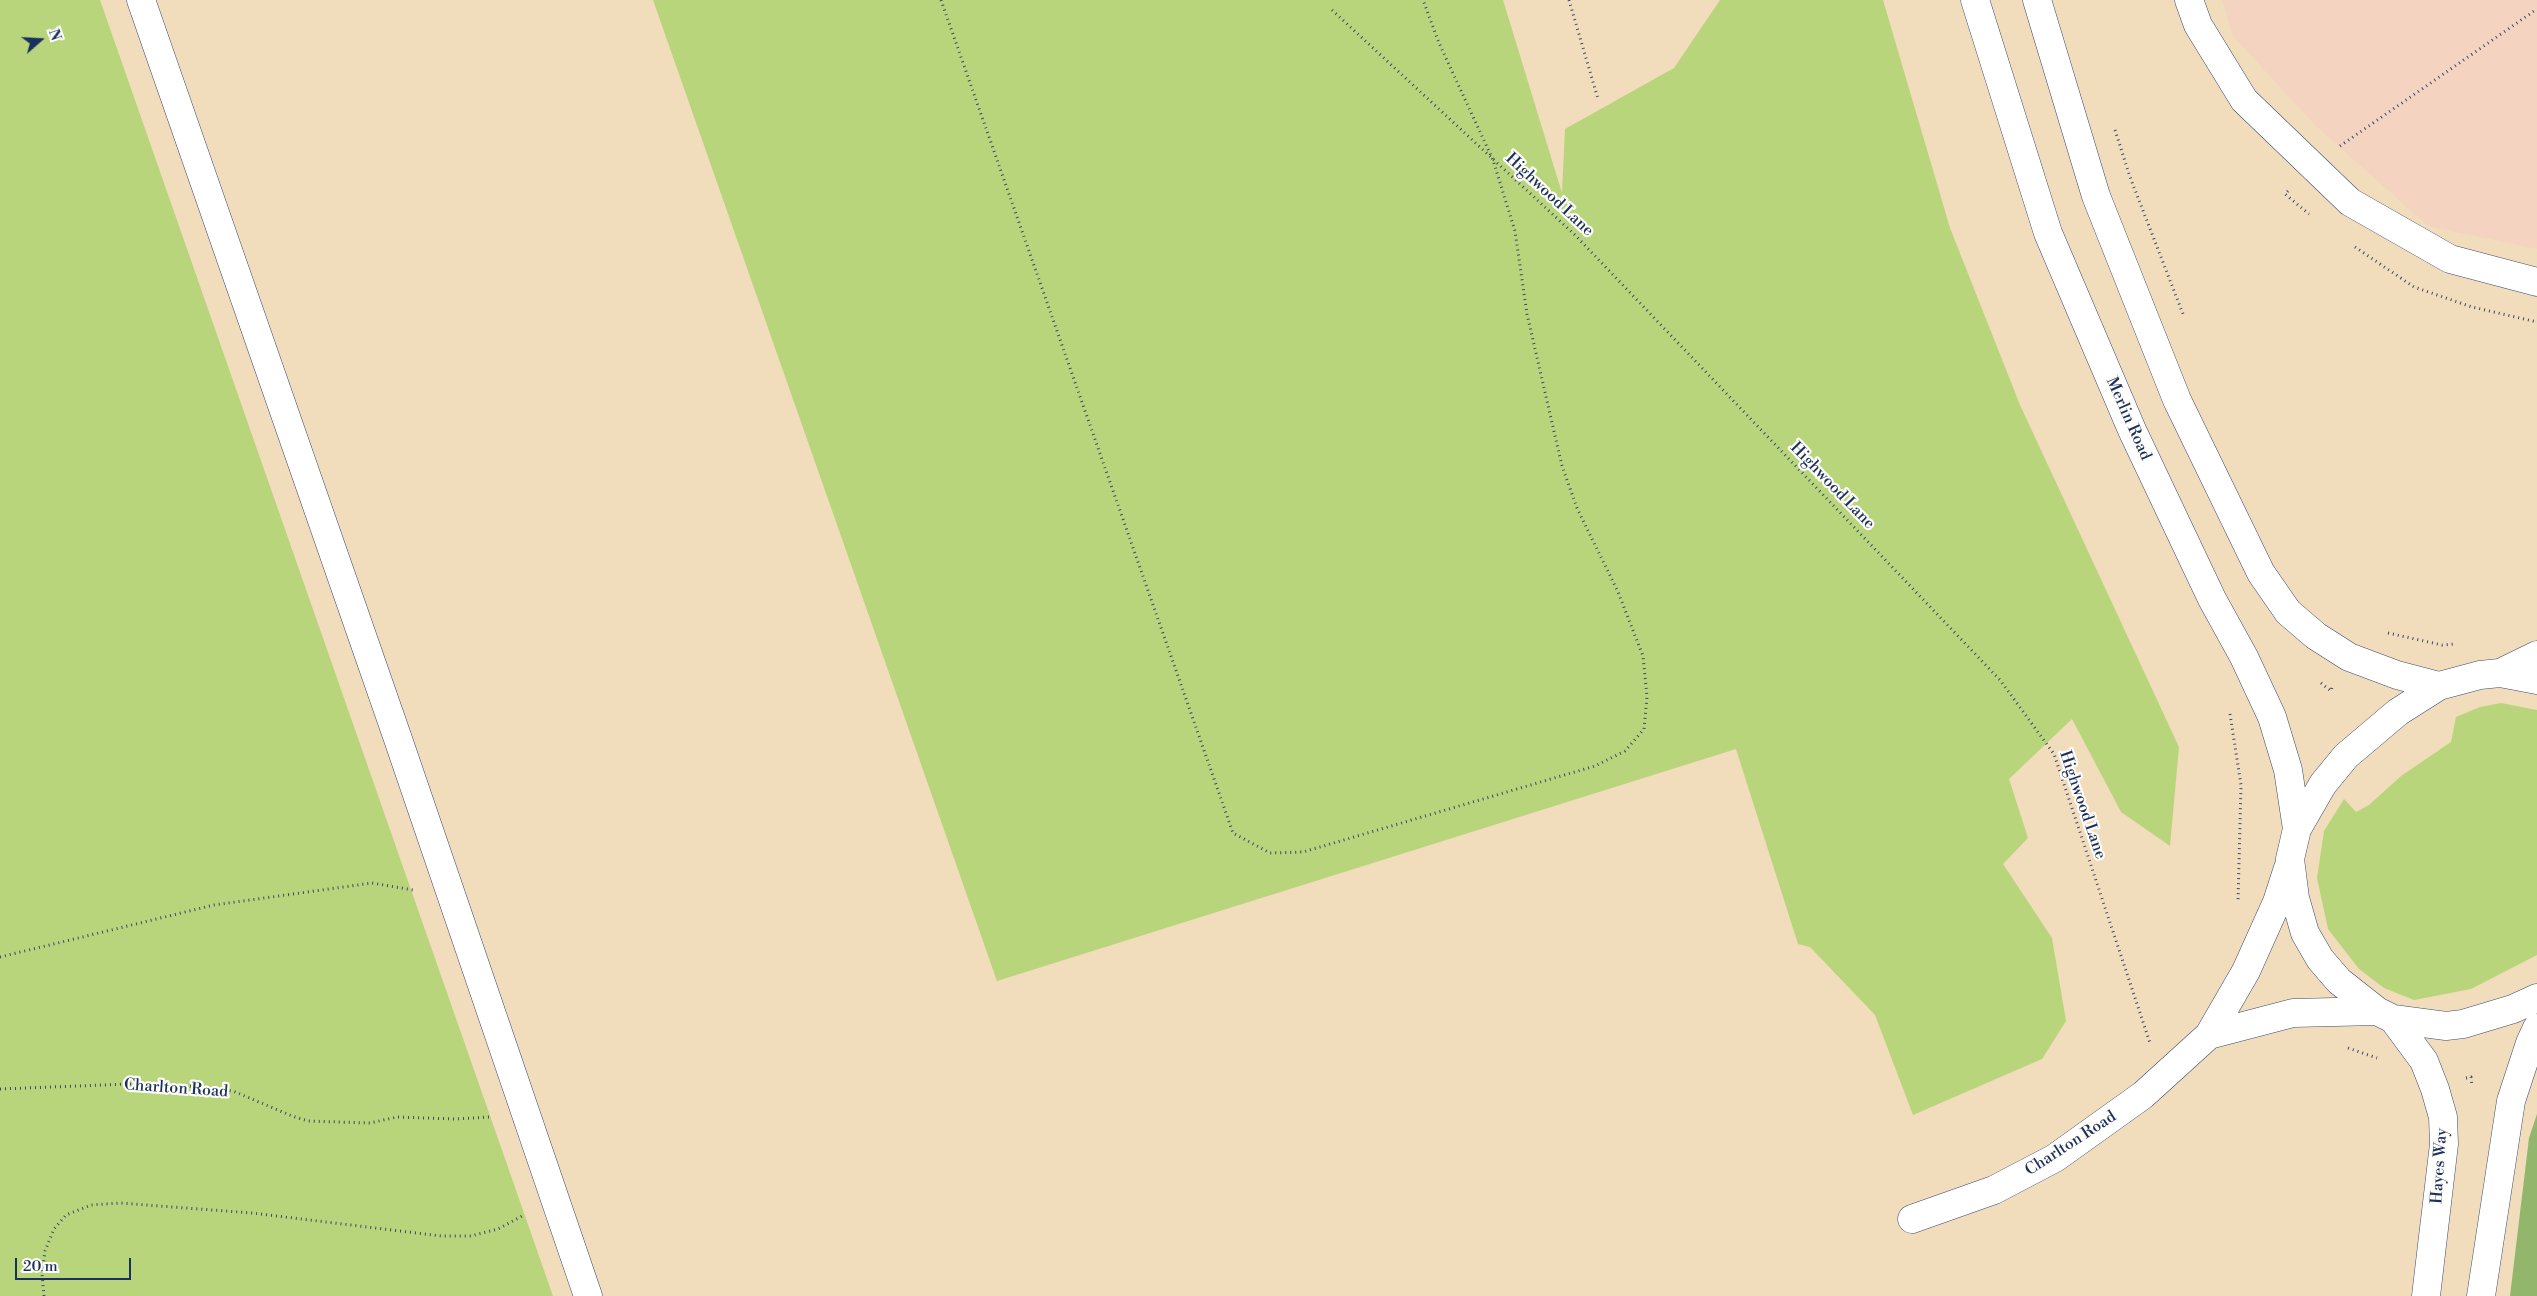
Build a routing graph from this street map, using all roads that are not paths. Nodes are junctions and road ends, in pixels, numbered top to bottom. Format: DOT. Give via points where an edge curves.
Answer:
graph roads {
  1 [pos="141,0"];
  2 [pos="1974,0"];
  3 [pos="2037,0"];
  4 [pos="2189,0"];
  5 [pos="2537,282"];
  6 [pos="2537,656"];
  7 [pos="2500,673"];
  8 [pos="2537,680"];
  9 [pos="2439,686"];
  10 [pos="2297,829"];
  11 [pos="2290,859"];
  12 [pos="2537,998"];
  13 [pos="2385,1015"];
  14 [pos="2537,1028"];
  15 [pos="2209,1035"];
  16 [pos="1912,1219"];
  17 [pos="588,1296"];
  18 [pos="2426,1296"];
  19 [pos="2481,1296"];
  1 -- 17 [label="street"];
  2 -- 10 [label="street, Merlin Road" via="2048,233 2132,430 2272,717 2288,770"];
  3 -- 9 [label="street" via="2096,196 2177,400 2261,573 2288,612 2348,657"];
  4 -- 5 [label="street" via="2198,25 2244,100 2350,202 2450,259"];
  6 -- 7 [label="street"];
  7 -- 8 [label="street"];
  7 -- 9 [label="street"];
  9 -- 10 [label="street" via="2398,712 2346,756 2323,784"];
  10 -- 11 [label="street, Charlton Road"];
  11 -- 13 [label="street" via="2295,898 2305,933 2320,958 2339,981"];
  11 -- 15 [label="street, Charlton Road" via="2277,902 2246,971"];
  12 -- 13 [label="street, Charlton Road" via="2463,1024 2425,1025"];
  13 -- 15 [label="street, Charlton Road" via="2293,1014"];
  13 -- 18 [label="street, Hayes Way" via="2424,1062 2443,1117 2444,1144"];
  14 -- 19 [label="street" via="2511,1101"];
  15 -- 16 [label="street, Charlton Road" via="2162,1079 2088,1135 2022,1176 1994,1190"];
}
